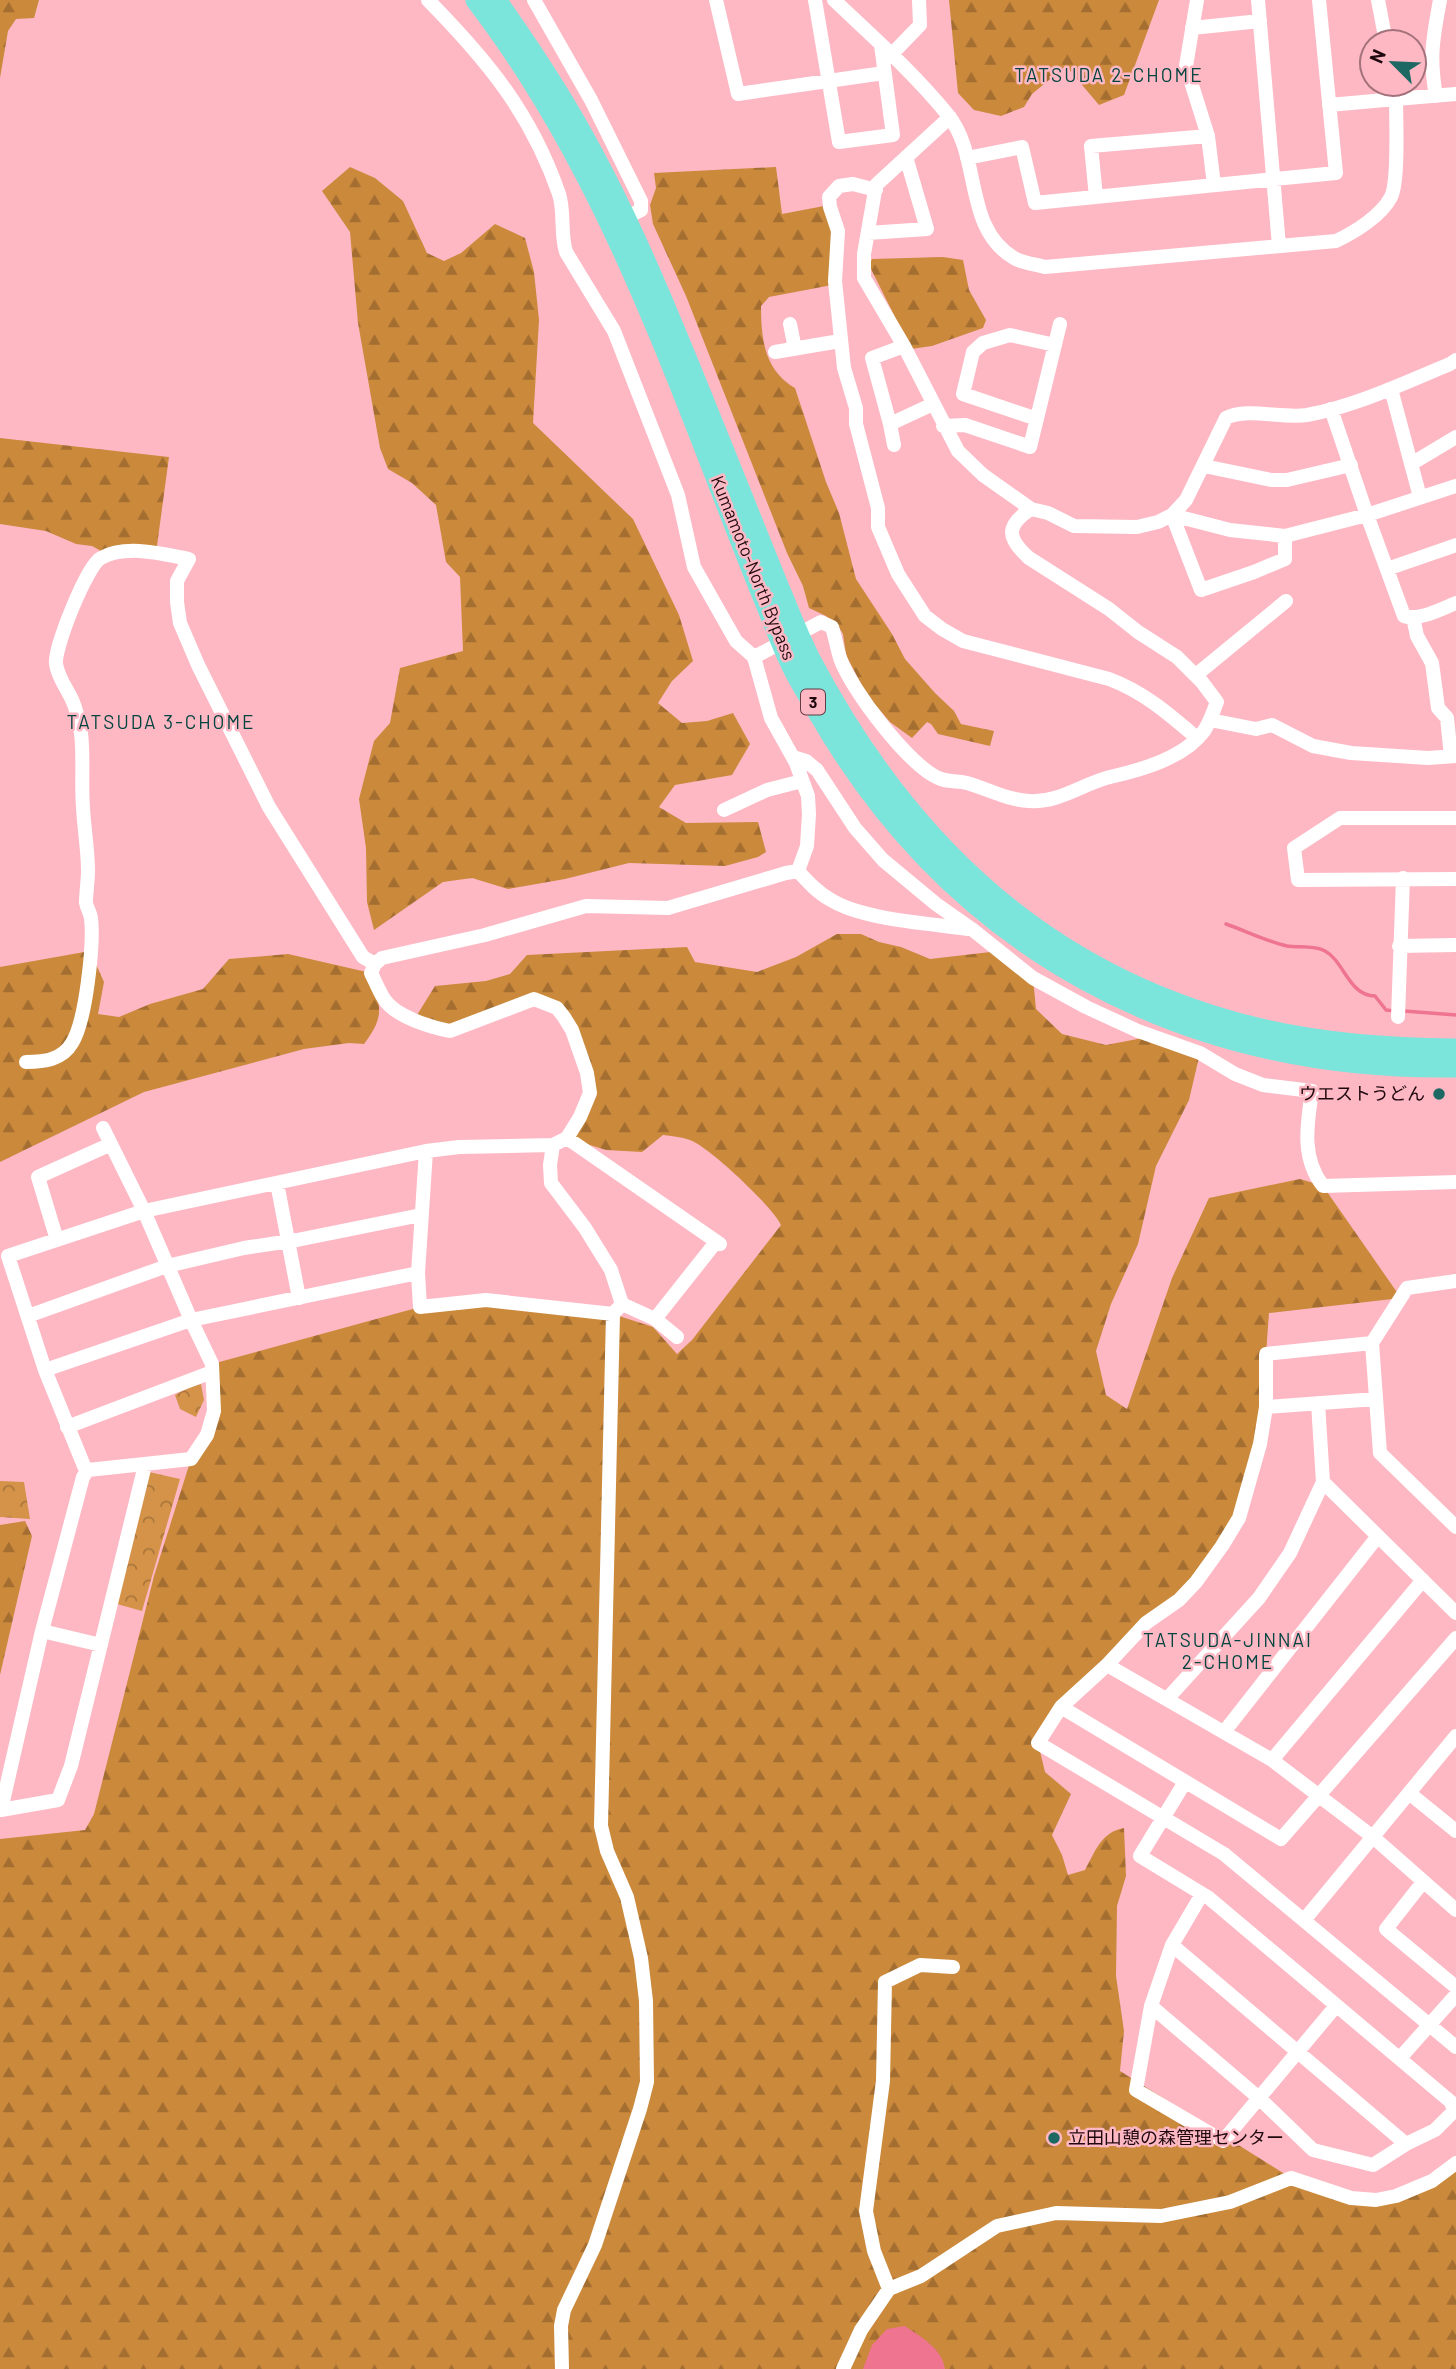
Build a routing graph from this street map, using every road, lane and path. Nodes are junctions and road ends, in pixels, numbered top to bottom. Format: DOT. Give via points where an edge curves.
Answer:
graph roads {
  1 [pos="428,0"];
  2 [pos="477,0"];
  3 [pos="496,0"];
  4 [pos="534,0"];
  5 [pos="716,0"];
  6 [pos="815,0"];
  7 [pos="834,0"];
  8 [pos="919,0"];
  9 [pos="1197,0"];
  10 [pos="1258,0"];
  11 [pos="1319,0"];
  12 [pos="1378,0"];
  13 [pos="1440,0"];
  14 [pos="1260,21"];
  15 [pos="1192,28"];
  16 [pos="1383,28"];
  17 [pos="886,49"];
  18 [pos="884,72"];
  19 [pos="828,81"];
  20 [pos="1456,94"];
  21 [pos="1428,95"];
  22 [pos="1436,96"];
  23 [pos="1362,98"];
  24 [pos="1394,98"];
  25 [pos="1329,105"];
  26 [pos="554,117"];
  27 [pos="950,117"];
  28 [pos="531,130"];
  29 [pos="1208,136"];
  30 [pos="906,157"];
  31 [pos="967,158"];
  32 [pos="1274,179"];
  33 [pos="1214,185"];
  34 [pos="876,190"];
  35 [pos="1096,197"];
  36 [pos="625,218"];
  37 [pos="868,233"];
  38 [pos="1279,246"];
  39 [pos="790,324"];
  40 [pos="1060,324"];
  41 [pos="840,341"];
  42 [pos="1055,345"];
  43 [pos="904,346"];
  44 [pos="795,349"];
  45 [pos="775,352"];
  46 [pos="1456,360"];
  47 [pos="1391,389"];
  48 [pos="933,404"];
  49 [pos="1331,409"];
  50 [pos="1037,419"];
  51 [pos="890,424"];
  52 [pos="943,426"];
  53 [pos="1456,437"];
  54 [pos="894,445"];
  55 [pos="1411,464"];
  56 [pos="1351,465"];
  57 [pos="1203,466"];
  58 [pos="1456,486"];
  59 [pos="1420,497"];
  60 [pos="1031,509"];
  61 [pos="1172,515"];
  62 [pos="1367,515"];
  63 [pos="1285,536"];
  64 [pos="1456,545"];
  65 [pos="1387,569"];
  66 [pos="1286,601"];
  67 [pos="1456,603"];
  68 [pos="1413,617"];
  69 [pos="790,638"];
  70 [pos="754,657"];
  71 [pos="1196,676"];
  72 [pos="1210,720"];
  73 [pos="1197,738"];
  74 [pos="1453,756"];
  75 [pos="793,757"];
  76 [pos="802,781"];
  77 [pos="724,810"];
  78 [pos="1456,818"];
  79 [pos="799,871"];
  80 [pos="1404,878"];
  81 [pos="1456,879"];
  82 [pos="973,930"];
  83 [pos="1456,944"];
  84 [pos="1399,946"];
  85 [pos="375,964"];
  86 [pos="1398,1017"];
  87 [pos="1456,1049"];
  88 [pos="26,1062"];
  89 [pos="1456,1067"];
  90 [pos="103,1128"];
  91 [pos="567,1138"];
  92 [pos="111,1144"];
  93 [pos="553,1145"];
  94 [pos="426,1151"];
  95 [pos="1456,1182"];
  96 [pos="276,1183"];
  97 [pos="144,1211"];
  98 [pos="421,1215"];
  99 [pos="57,1240"];
  100 [pos="288,1242"];
  101 [pos="167,1266"];
  102 [pos="418,1273"];
  103 [pos="1456,1281"];
  104 [pos="299,1298"];
  105 [pos="617,1309"];
  106 [pos="28,1316"];
  107 [pos="655,1319"];
  108 [pos="191,1321"];
  109 [pos="677,1337"];
  110 [pos="1372,1343"];
  111 [pos="45,1370"];
  112 [pos="212,1372"];
  113 [pos="1376,1399"];
  114 [pos="1318,1403"];
  115 [pos="1266,1406"];
  116 [pos="67,1427"];
  117 [pos="145,1465"];
  118 [pos="89,1470"];
  119 [pos="1323,1482"];
  120 [pos="1456,1527"];
  121 [pos="1378,1536"];
  122 [pos="1423,1580"];
  123 [pos="1456,1613"];
  124 [pos="42,1631"];
  125 [pos="1456,1637"];
  126 [pos="101,1645"];
  127 [pos="1107,1664"];
  128 [pos="1167,1699"];
  129 [pos="1061,1707"];
  130 [pos="1224,1732"];
  131 [pos="1456,1736"];
  132 [pos="1272,1760"];
  133 [pos="1185,1782"];
  134 [pos="1409,1793"];
  135 [pos="1319,1796"];
  136 [pos="1162,1818"];
  137 [pos="1456,1831"];
  138 [pos="1373,1837"];
  139 [pos="1423,1882"];
  140 [pos="1202,1894"];
  141 [pos="1456,1910"];
  142 [pos="1305,1919"];
  143 [pos="1171,1945"];
  144 [pos="954,1967"];
  145 [pos="1456,1987"];
  146 [pos="1456,1996"];
  147 [pos="1152,2006"];
  148 [pos="1336,2006"];
  149 [pos="1430,2025"];
  150 [pos="1456,2047"];
  151 [pos="1297,2053"];
  152 [pos="1400,2058"];
  153 [pos="1259,2098"];
  154 [pos="1406,2144"];
  155 [pos="1456,2163"];
  156 [pos="889,2289"];
  157 [pos="562,2369"];
  158 [pos="843,2369"];
  1 -- 28 [label="street" via="490,66"];
  2 -- 26 [label="highway, Kumamoto-North Bypass / 3"];
  3 -- 36 [label="highway, Kumamoto-North Bypass / 3" via="565,104"];
  4 -- 36 [label="street" via="641,201 640,210"];
  5 -- 19 [label="street" via="738,94"];
  6 -- 19 [label="street"];
  7 -- 17 [label="street"];
  8 -- 17 [label="street" via="920,25"];
  9 -- 15 [label="street"];
  10 -- 14 [label="street"];
  11 -- 25 [label="street"];
  12 -- 16 [label="street"];
  13 -- 22 [label="street" via="1431,56"];
  14 -- 15 [label="street"];
  14 -- 32 [label="street"];
  15 -- 29 [label="street" via="1186,66"];
  17 -- 18 [label="street"];
  17 -- 27 [label="street"];
  18 -- 19 [label="street"];
  18 -- 19 [label="street" via="893,135 839,142"];
  20 -- 22 [label="street"];
  21 -- 22 [label="street"];
  23 -- 25 [label="street"];
  24 -- 38 [label="street" via="1396,166 1391,196 1369,221 1336,241"];
  25 -- 32 [label="street" via="1336,173"];
  26 -- 28 [label="street"];
  26 -- 69 [label="highway, Kumamoto-North Bypass / 3" via="620,245"];
  27 -- 30 [label="street"];
  27 -- 31 [label="street"];
  28 -- 70 [label="street" via="560,197 566,252 614,331 678,495 694,567 736,641"];
  29 -- 33 [label="street"];
  29 -- 35 [label="street" via="1091,146"];
  30 -- 34 [label="street"];
  30 -- 37 [label="street" via="927,229"];
  31 -- 35 [label="street" via="1022,147 1035,203"];
  31 -- 38 [label="street" via="985,229 1015,258 1045,267"];
  32 -- 33 [label="street"];
  32 -- 38 [label="street"];
  33 -- 35 [label="street"];
  34 -- 37 [label="street"];
  34 -- 41 [label="street" via="839,186 829,197 838,231 835,281"];
  36 -- 69 [label="highway, Kumamoto-North Bypass / 3" via="656,284"];
  37 -- 43 [label="street" via="864,278"];
  39 -- 44 [label="street"];
  40 -- 42 [label="street"];
  41 -- 44 [label="street"];
  41 -- 73 [label="street" via="878,508 878,527 898,574 925,616 963,641 1125,685 1145,695"];
  42 -- 50 [label="street"];
  42 -- 50 [label="street" via="1010,335 983,343 973,352 963,394"];
  43 -- 48 [label="street"];
  43 -- 51 [label="street" via="872,358"];
  44 -- 45 [label="street"];
  46 -- 47 [label="street"];
  47 -- 49 [label="street"];
  47 -- 55 [label="street"];
  48 -- 51 [label="street"];
  48 -- 52 [label="street"];
  49 -- 56 [label="street"];
  49 -- 57 [label="street" via="1306,415 1237,413 1226,418"];
  50 -- 52 [label="street" via="1030,447 965,425"];
  51 -- 54 [label="street"];
  52 -- 60 [label="street" via="958,451"];
  53 -- 55 [label="street"];
  55 -- 59 [label="street"];
  56 -- 57 [label="street" via="1271,480"];
  56 -- 62 [label="street"];
  57 -- 61 [label="street" via="1186,500"];
  58 -- 59 [label="street"];
  59 -- 62 [label="street"];
  60 -- 61 [label="street" via="1074,526 1091,527 1137,527"];
  60 -- 71 [label="street" via="1012,528 1017,547 1177,657"];
  61 -- 63 [label="street" via="1230,530"];
  61 -- 63 [label="street" via="1201,590 1285,559"];
  62 -- 63 [label="street"];
  62 -- 65 [label="street"];
  64 -- 65 [label="street"];
  65 -- 68 [label="street" via="1404,616"];
  66 -- 71 [label="street"];
  67 -- 68 [label="street"];
  68 -- 74 [label="street" via="1417,636 1432,663 1438,708 1447,718"];
  69 -- 70 [label="street"];
  69 -- 73 [label="street" via="821,622 832,627 850,679 913,758 939,779 967,783 990,793 1029,801 1058,798 1093,781 1178,753"];
  69 -- 87 [label="highway, Kumamoto-North Bypass / 3" via="808,656 871,762 916,821 1002,904 1086,961 1147,992 1258,1029 1357,1044"];
  69 -- 89 [label="highway, Kumamoto-North Bypass / 3" via="792,665 849,765 889,817 966,897 1056,963 1159,1015 1241,1043 1364,1064"];
  70 -- 75 [label="street" via="771,718"];
  71 -- 72 [label="street" via="1217,702"];
  72 -- 73 [label="street"];
  72 -- 74 [label="street" via="1256,729 1272,725 1313,746 1350,753"];
  75 -- 76 [label="street"];
  75 -- 82 [label="street" via="817,771 883,860"];
  76 -- 77 [label="street" via="767,790"];
  76 -- 79 [label="street" via="808,796 809,832"];
  78 -- 80 [label="street" via="1340,818 1294,848 1298,880"];
  79 -- 82 [label="street" via="832,901 870,914"];
  79 -- 85 [label="street" via="668,908 586,906 382,958"];
  80 -- 81 [label="street"];
  80 -- 84 [label="street"];
  82 -- 95 [label="street" via="1033,978 1086,1007 1200,1053 1263,1085 1312,1091 1305,1142 1323,1186"];
  83 -- 84 [label="street"];
  84 -- 86 [label="street"];
  85 -- 88 [label="street" via="363,957 269,807 198,666 180,623 177,602 177,581 189,559 132,550 101,558 92,566 56,662 74,704 80,733 86,906 91,916 83,1014 73,1042 56,1058"];
  85 -- 91 [label="street" via="371,973 385,1001 414,1021 436,1028 450,1031 534,999 557,1008 572,1030 590,1093"];
  90 -- 92 [label="street"];
  91 -- 93 [label="street"];
  91 -- 107 [label="street" via="718,1243"];
  92 -- 97 [label="street"];
  92 -- 99 [label="street" via="38,1177"];
  93 -- 94 [label="street"];
  93 -- 105 [label="street" via="551,1184 611,1270"];
  94 -- 96 [label="street"];
  94 -- 98 [label="street"];
  96 -- 97 [label="street"];
  96 -- 100 [label="street"];
  97 -- 99 [label="street"];
  97 -- 101 [label="street"];
  98 -- 100 [label="street"];
  98 -- 102 [label="street"];
  99 -- 106 [label="street" via="8,1256"];
  100 -- 101 [label="street"];
  100 -- 104 [label="street"];
  101 -- 106 [label="street"];
  101 -- 108 [label="street"];
  102 -- 104 [label="street"];
  102 -- 105 [label="street" via="420,1307 486,1300"];
  103 -- 110 [label="street" via="1407,1288"];
  104 -- 108 [label="street"];
  105 -- 107 [label="street"];
  105 -- 157 [label="street" via="601,1826 627,1897 641,1958 646,2082 595,2245 564,2310"];
  106 -- 111 [label="street"];
  107 -- 109 [label="street"];
  108 -- 111 [label="street"];
  108 -- 112 [label="street"];
  110 -- 113 [label="street"];
  110 -- 115 [label="street" via="1266,1354"];
  111 -- 116 [label="street"];
  112 -- 116 [label="street"];
  112 -- 117 [label="street" via="214,1411 191,1459"];
  113 -- 114 [label="street"];
  113 -- 120 [label="street" via="1380,1453"];
  114 -- 115 [label="street"];
  114 -- 119 [label="street"];
  115 -- 127 [label="street" via="1239,1518 1222,1546 1179,1600 1146,1623"];
  116 -- 118 [label="street"];
  117 -- 118 [label="street"];
  117 -- 126 [label="street"];
  118 -- 124 [label="street" via="83,1477"];
  119 -- 121 [label="street"];
  119 -- 128 [label="street" via="1290,1553 1270,1583"];
  121 -- 122 [label="street"];
  121 -- 130 [label="street"];
  122 -- 123 [label="street"];
  122 -- 132 [label="street"];
  124 -- 126 [label="street"];
  124 -- 126 [label="street" via="1,1810 58,1800"];
  125 -- 135 [label="street"];
  127 -- 128 [label="street"];
  127 -- 129 [label="street"];
  128 -- 130 [label="street"];
  129 -- 133 [label="street"];
  129 -- 136 [label="street" via="1038,1743"];
  130 -- 132 [label="street"];
  131 -- 134 [label="street"];
  132 -- 135 [label="street"];
  133 -- 135 [label="street" via="1281,1839"];
  133 -- 136 [label="street"];
  134 -- 137 [label="street"];
  134 -- 138 [label="street"];
  135 -- 138 [label="street"];
  136 -- 140 [label="street" via="1140,1856"];
  136 -- 142 [label="street" via="1224,1854"];
  138 -- 139 [label="street"];
  138 -- 142 [label="street"];
  139 -- 141 [label="street"];
  139 -- 145 [label="street" via="1386,1929"];
  140 -- 143 [label="street"];
  140 -- 148 [label="street"];
  142 -- 149 [label="street"];
  143 -- 147 [label="street"];
  143 -- 151 [label="street"];
  144 -- 156 [label="street" via="920,1965 885,1982 883,2081 866,2211 874,2251"];
  146 -- 149 [label="street"];
  147 -- 153 [label="street"];
  147 -- 153 [label="street" via="1136,2090 1223,2141"];
  148 -- 151 [label="street"];
  148 -- 152 [label="street"];
  149 -- 150 [label="street"];
  149 -- 152 [label="street"];
  151 -- 153 [label="street"];
  151 -- 154 [label="street"];
  152 -- 154 [label="street" via="1451,2102 1454,2110 1435,2130"];
  153 -- 154 [label="street" via="1313,2150 1373,2165"];
  155 -- 156 [label="street" via="1432,2181 1376,2200 1351,2198 1291,2178 1230,2202 1161,2216 1056,2213 1032,2218 997,2226 921,2276"];
  156 -- 158 [label="street"];
}
